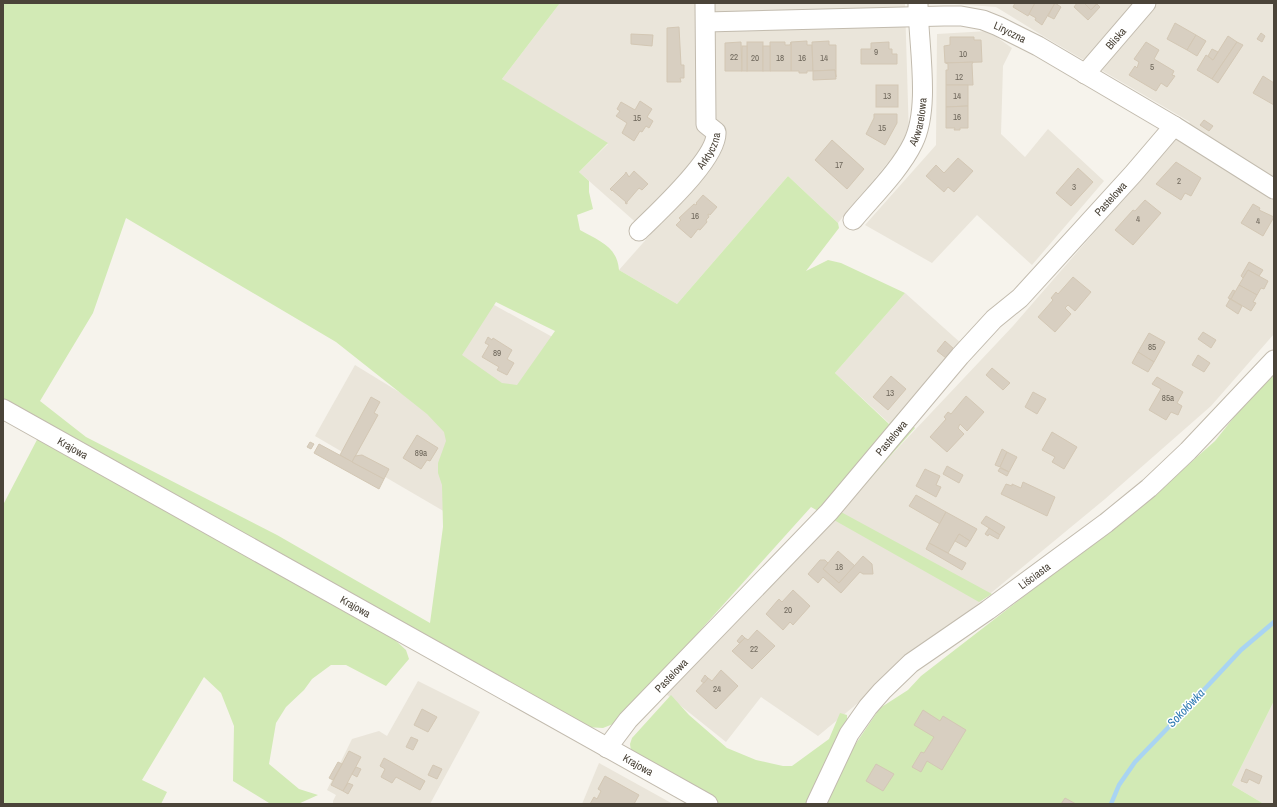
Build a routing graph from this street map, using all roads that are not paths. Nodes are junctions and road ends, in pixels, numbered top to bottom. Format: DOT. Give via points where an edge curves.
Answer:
graph roads {
  1 [pos="705,3"];
  2 [pos="1146,3"];
  3 [pos="918,10"];
  4 [pos="706,22"];
  5 [pos="1085,74"];
  6 [pos="1174,126"];
  7 [pos="1274,189"];
  8 [pos="853,220"];
  9 [pos="639,231"];
  10 [pos="1274,360"];
  11 [pos="3,410"];
  12 [pos="607,748"];
  13 [pos="708,804"];
  14 [pos="816,804"];
  1 -- 4 [label="street, Arktyczna"];
  2 -- 5 [label="street, Bliska"];
  3 -- 4 [label="street, Liryczna"];
  3 -- 5 [label="street, Liryczna" via="984,20 1038,46"];
  3 -- 8 [label="street, Akwarelowa" via="922,96 914,142 903,161"];
  4 -- 9 [label="street, Arktyczna" via="706,124 716,132 716,138 695,174"];
  5 -- 6 [label="street, Liryczna"];
  6 -- 7 [label="street, Liryczna"];
  6 -- 12 [label="street, Pastelowa" via="1020,298 994,319 960,356 829,512 628,720"];
  10 -- 14 [label="street, Liściasta" via="1188,451 1149,488 988,610 911,663 882,691 849,734"];
  11 -- 12 [label="street, Krajowa"];
  12 -- 13 [label="street, Krajowa"];
}
